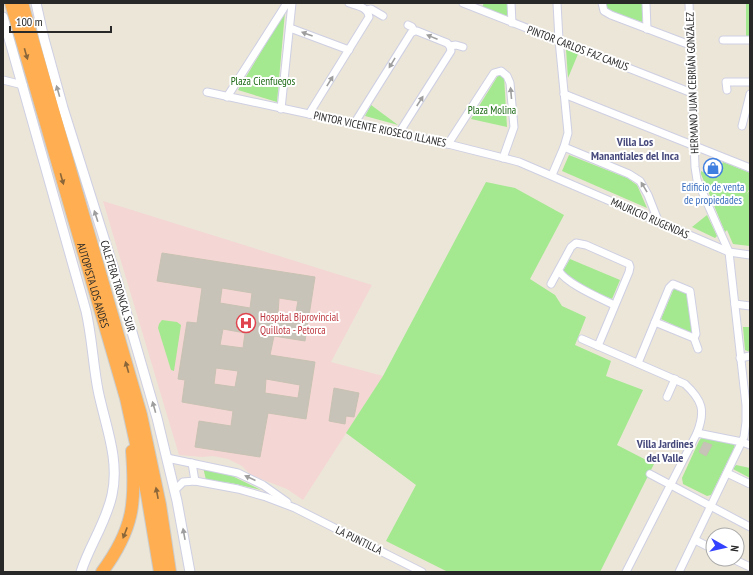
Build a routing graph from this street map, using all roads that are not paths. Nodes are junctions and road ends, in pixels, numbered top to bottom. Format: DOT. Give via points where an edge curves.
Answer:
graph roads {
  1 [pos="11,3"];
  2 [pos="22,3"];
  3 [pos="36,3"];
  4 [pos="287,3"];
  5 [pos="292,3"];
  6 [pos="350,3"];
  7 [pos="463,3"];
  8 [pos="511,3"];
  9 [pos="557,3"];
  10 [pos="602,3"];
  11 [pos="646,3"];
  12 [pos="689,3"];
  13 [pos="479,6"];
  14 [pos="368,11"];
  15 [pos="384,16"];
  16 [pos="3,17"];
  17 [pos="512,23"];
  18 [pos="290,28"];
  19 [pos="647,29"];
  20 [pos="559,40"];
  21 [pos="723,40"];
  22 [pos="750,40"];
  23 [pos="690,45"];
  24 [pos="450,46"];
  25 [pos="463,47"];
  26 [pos="349,50"];
  27 [pos="3,80"];
  28 [pos="750,82"];
  29 [pos="23,85"];
  30 [pos="727,90"];
  31 [pos="207,92"];
  32 [pos="692,93"];
  33 [pos="564,94"];
  34 [pos="750,94"];
  35 [pos="227,97"];
  36 [pos="281,109"];
  37 [pos="309,114"];
  38 [pos="354,124"];
  39 [pos="742,126"];
  40 [pos="399,133"];
  41 [pos="448,144"];
  42 [pos="694,146"];
  43 [pos="564,147"];
  44 [pos="503,158"];
  45 [pos="750,168"];
  46 [pos="552,175"];
  47 [pos="658,223"];
  48 [pos="729,252"];
  49 [pos="750,255"];
  50 [pos="559,271"];
  51 [pos="551,284"];
  52 [pos="735,304"];
  53 [pos="614,305"];
  54 [pos="750,306"];
  55 [pos="655,322"];
  56 [pos="694,338"];
  57 [pos="582,339"];
  58 [pos="598,346"];
  59 [pos="698,349"];
  60 [pos="750,356"];
  61 [pos="740,358"];
  62 [pos="638,363"];
  63 [pos="675,379"];
  64 [pos="667,397"];
  65 [pos="126,398"];
  66 [pos="748,399"];
  67 [pos="697,433"];
  68 [pos="742,442"];
  69 [pos="750,445"];
  70 [pos="167,458"];
  71 [pos="192,463"];
  72 [pos="727,473"];
  73 [pos="650,474"];
  74 [pos="195,481"];
  75 [pos="750,484"];
  76 [pos="670,485"];
  77 [pos="174,490"];
  78 [pos="710,506"];
  79 [pos="295,508"];
  80 [pos="750,527"];
  81 [pos="695,540"];
  82 [pos="705,545"];
  83 [pos="81,572"];
  84 [pos="102,572"];
  85 [pos="160,572"];
  86 [pos="170,572"];
  87 [pos="190,572"];
  88 [pos="422,572"];
  89 [pos="626,572"];
  90 [pos="679,572"];
  1 -- 65 [label="highway, AUTOPISTA LOS ANDES, one-way"];
  86 -- 2 [label="highway, AUTOPISTA LOS ANDES, one-way" via="160,506 141,415"];
  70 -- 3 [label="street, CALETERA TRONCAL SUR, one-way" via="114,270 63,108"];
  4 -- 35 [label="street"];
  5 -- 18 [label="street"];
  6 -- 14 [label="street"];
  7 -- 13 [label="street, PINTOR CARLOS FAZ CAMUS"];
  8 -- 17 [label="street"];
  9 -- 20 [label="street"];
  10 -- 19 [label="street" via="606,13"];
  11 -- 19 [label="street"];
  12 -- 23 [label="street, HERMANO JUAN CEBRIÁN GONZÁLEZ"];
  13 -- 17 [label="street, PINTOR CARLOS FAZ CAMUS"];
  14 -- 15 [label="street" via="371,9"];
  14 -- 26 [label="street" via="369,17"];
  16 -- 29 [label="street"];
  17 -- 20 [label="street, PINTOR CARLOS FAZ CAMUS"];
  26 -- 18 [label="street, one-way"];
  18 -- 36 [label="street"];
  19 -- 23 [label="street"];
  20 -- 32 [label="street, PINTOR CARLOS FAZ CAMUS"];
  20 -- 33 [label="street"];
  21 -- 22 [label="street"];
  23 -- 32 [label="street, HERMANO JUAN CEBRIÁN GONZÁLEZ"];
  24 -- 25 [label="street"];
  24 -- 38 [label="street, one-way" via="411,28 411,33"];
  40 -- 24 [label="street, one-way" via="451,51"];
  37 -- 26 [label="street, one-way"];
  27 -- 29 [label="street"];
  28 -- 30 [label="street" via="726,82"];
  29 -- 83 [label="street" via="86,312 100,400 113,454 114,482 110,505"];
  31 -- 35 [label="street, PINTOR VICENTE RIOSECO ILLANES"];
  32 -- 42 [label="street, HERMANO JUAN CEBRIÁN GONZÁLEZ"];
  33 -- 42 [label="street"];
  33 -- 43 [label="street" via="568,133"];
  34 -- 39 [label="street"];
  35 -- 36 [label="street, PINTOR VICENTE RIOSECO ILLANES"];
  36 -- 37 [label="street, PINTOR VICENTE RIOSECO ILLANES"];
  37 -- 38 [label="street, PINTOR VICENTE RIOSECO ILLANES"];
  38 -- 40 [label="street, PINTOR VICENTE RIOSECO ILLANES"];
  40 -- 41 [label="street, PINTOR VICENTE RIOSECO ILLANES"];
  41 -- 44 [label="street, PINTOR VICENTE RIOSECO ILLANES"];
  44 -- 41 [label="street, one-way" via="514,126 510,83 501,71 494,72"];
  42 -- 45 [label="street"];
  42 -- 48 [label="street, HERMANO JUAN CEBRIÁN GONZÁLEZ" via="697,180"];
  43 -- 46 [label="street"];
  47 -- 43 [label="street, one-way" via="640,181"];
  44 -- 46 [label="street, PINTOR VICENTE RIOSECO ILLANES"];
  46 -- 47 [label="street, MAURICIO RUGENDAS"];
  47 -- 48 [label="street, MAURICIO RUGENDAS"];
  48 -- 49 [label="street, MAURICIO RUGENDAS"];
  48 -- 52 [label="street, HERMANO JUAN CEBRIÁN GONZÁLEZ"];
  50 -- 51 [label="street"];
  50 -- 53 [label="street" via="582,289"];
  50 -- 53 [label="street" via="576,243 626,262 630,267 629,272"];
  52 -- 54 [label="street"];
  52 -- 61 [label="street, HERMANO JUAN CEBRIÁN GONZÁLEZ"];
  53 -- 58 [label="street"];
  55 -- 56 [label="street"];
  55 -- 56 [label="street" via="670,286 675,284 690,291 696,334"];
  55 -- 62 [label="street"];
  56 -- 59 [label="street"];
  57 -- 58 [label="street"];
  58 -- 62 [label="street"];
  60 -- 61 [label="street"];
  61 -- 66 [label="street, HERMANO JUAN CEBRIÁN GONZÁLEZ"];
  62 -- 63 [label="street"];
  63 -- 64 [label="street"];
  63 -- 67 [label="street" via="696,394 702,407"];
  65 -- 84 [label="highway, one-way" via="134,477 131,518 120,546"];
  65 -- 85 [label="highway, AUTOPISTA LOS ANDES" via="143,471"];
  66 -- 68 [label="street, HERMANO JUAN CEBRIÁN GONZÁLEZ"];
  67 -- 68 [label="street"];
  67 -- 76 [label="street"];
  68 -- 69 [label="street"];
  68 -- 72 [label="street, HERMANO JUAN CEBRIÁN GONZÁLEZ"];
  70 -- 71 [label="street, LA PUNTILLA"];
  70 -- 77 [label="street, CALETERA TRONCAL SUR"];
  71 -- 74 [label="street"];
  79 -- 71 [label="street, LA PUNTILLA, one-way" via="247,476"];
  72 -- 75 [label="street"];
  72 -- 78 [label="street, HERMANO JUAN CEBRIÁN GONZÁLEZ"];
  73 -- 76 [label="street"];
  74 -- 77 [label="street" via="183,482"];
  74 -- 79 [label="street, LA PUNTILLA" via="250,492"];
  76 -- 78 [label="street"];
  76 -- 89 [label="street"];
  87 -- 77 [label="street, CALETERA TRONCAL SUR, one-way"];
  78 -- 80 [label="street"];
  78 -- 81 [label="street, HERMANO JUAN CEBRIÁN GONZÁLEZ"];
  79 -- 88 [label="street, LA PUNTILLA"];
  81 -- 82 [label="street"];
  81 -- 90 [label="street, HERMANO JUAN CEBRIÁN GONZÁLEZ"];
}
